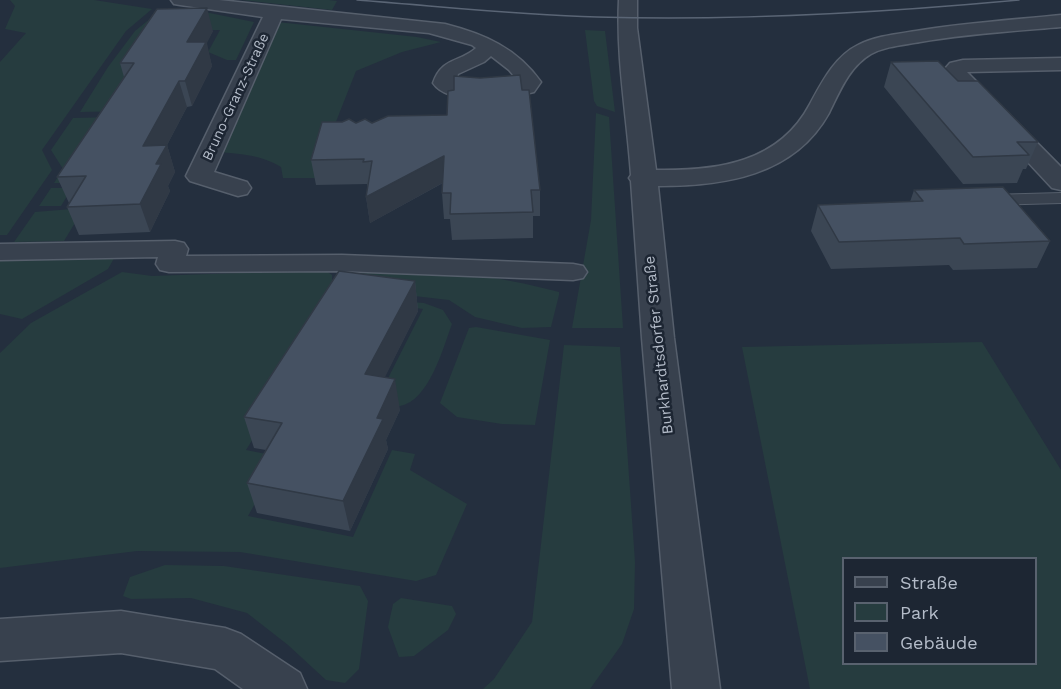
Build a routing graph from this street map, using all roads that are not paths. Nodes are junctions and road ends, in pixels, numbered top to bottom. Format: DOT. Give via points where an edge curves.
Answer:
graph roads {
  1 [pos="180,0"];
  2 [pos="628,0"];
  3 [pos="274,13"];
  4 [pos="1061,21"];
  5 [pos="1032,24"];
  6 [pos="488,46"];
  7 [pos="1061,49"];
  8 [pos="1061,63"];
  9 [pos="642,178"];
  10 [pos="1061,182"];
  11 [pos="238,188"];
  12 [pos="1061,198"];
  13 [pos="973,200"];
  14 [pos="0,252"];
  15 [pos="573,272"];
  16 [pos="0,640"];
  17 [pos="283,689"];
  18 [pos="696,689"];
  1 -- 3 [label="street, Bruno-Granz-Straße"];
  2 -- 9 [label="street, Burkhardtsdorfer Straße" via="627,28"];
  3 -- 6 [label="street, Bruno-Granz-Straße" via="417,27 460,34"];
  3 -- 11 [label="street, Bruno-Granz-Straße" via="199,176"];
  4 -- 5 [label="street"];
  5 -- 7 [label="street"];
  5 -- 9 [label="street" via="931,34 871,47 853,57 791,146 770,159 706,178"];
  8 -- 10 [label="street" via="963,66 954,71"];
  9 -- 18 [label="street, Burkhardtsdorfer Straße"];
  12 -- 13 [label="lane"];
  14 -- 15 [label="street" via="175,249 169,264 342,263"];
  16 -- 17 [label="street" via="121,632 225,649"];
}
